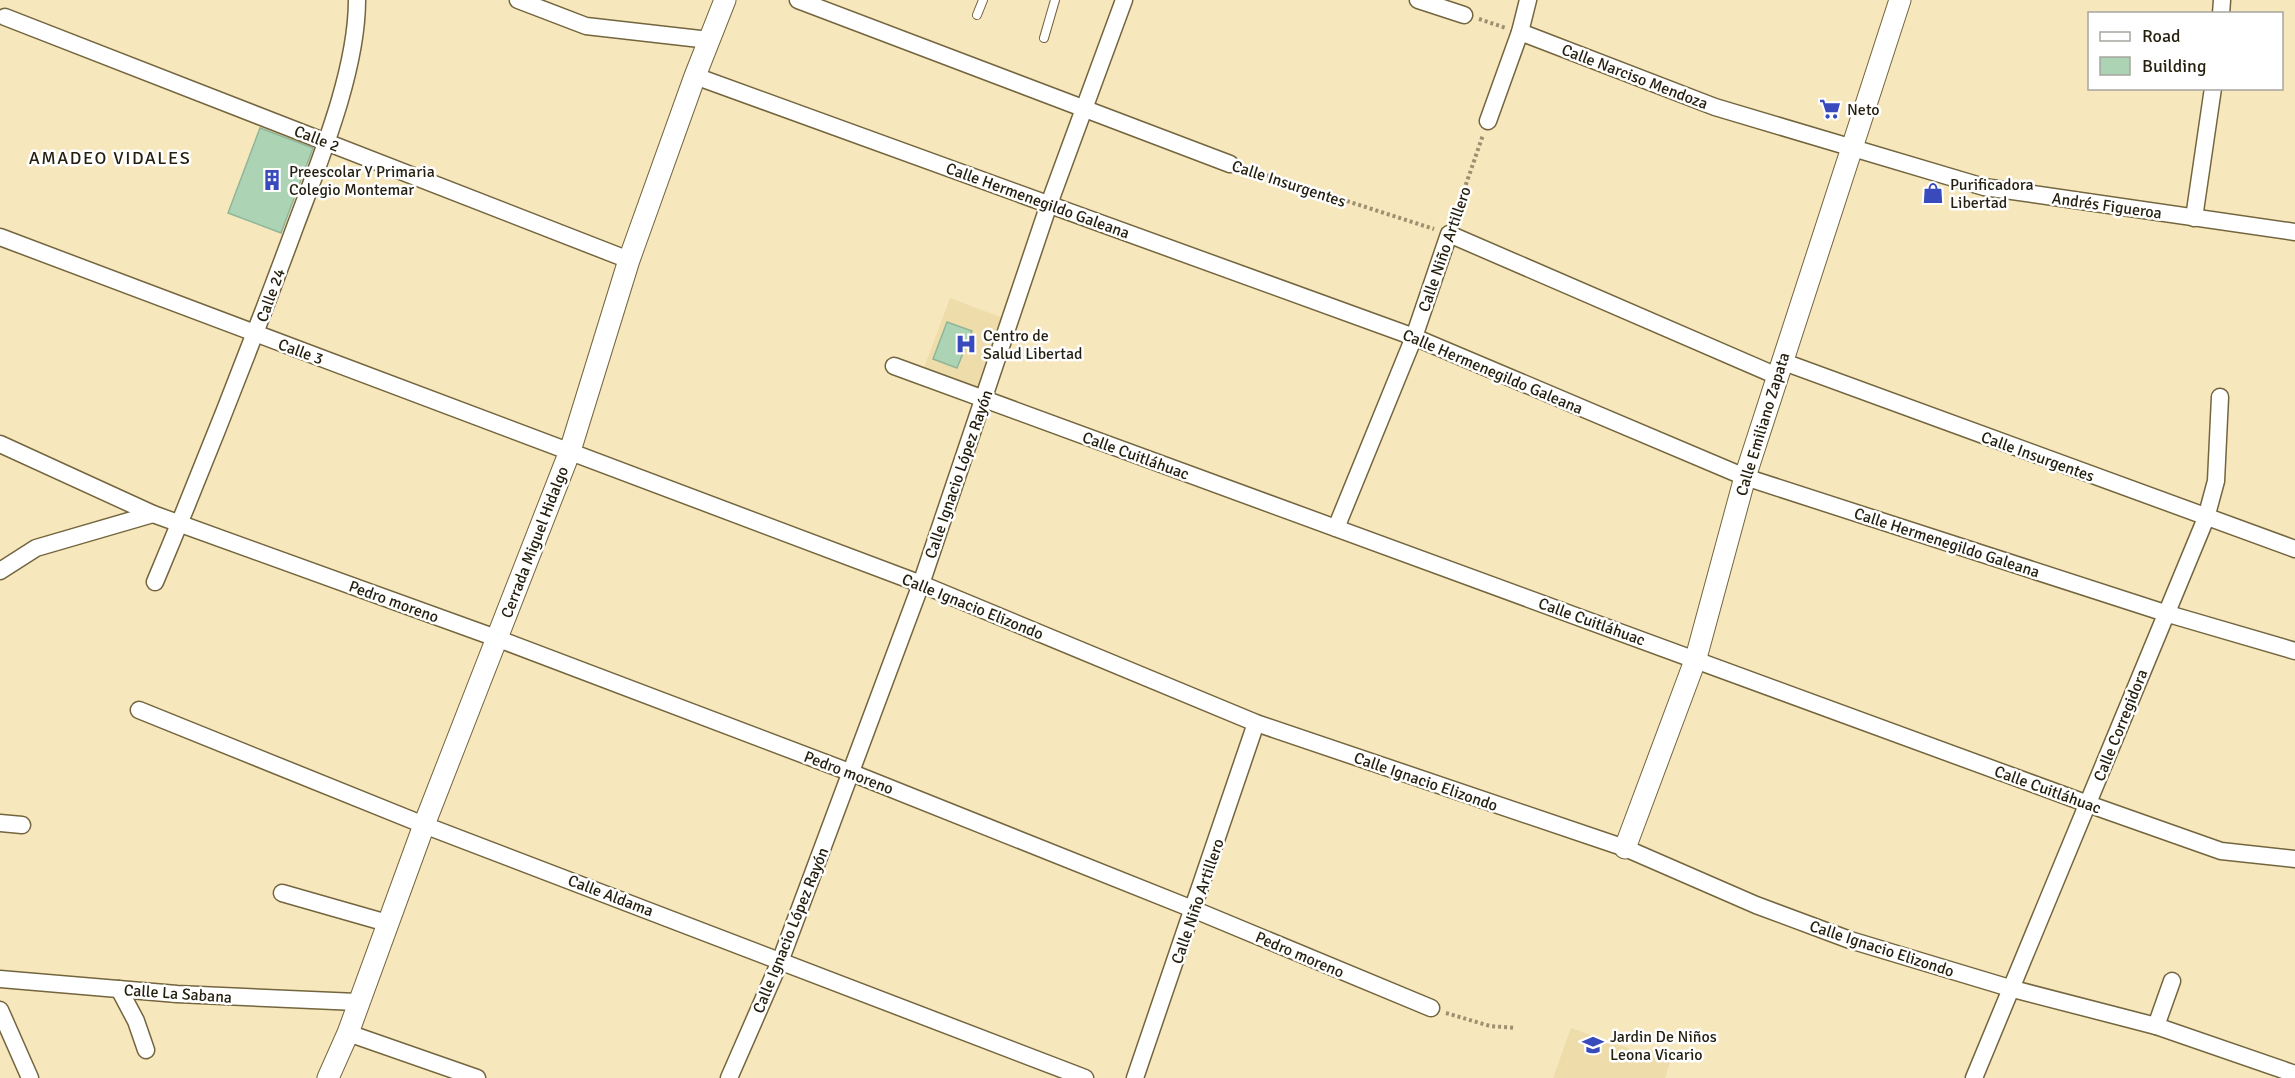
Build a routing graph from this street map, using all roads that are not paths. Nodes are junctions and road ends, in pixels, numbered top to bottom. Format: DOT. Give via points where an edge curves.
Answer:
graph roads {
  1 [pos="357,0"];
  2 [pos="518,0"];
  3 [pos="725,0"];
  4 [pos="798,0"];
  5 [pos="983,0"];
  6 [pos="1055,0"];
  7 [pos="1124,0"];
  8 [pos="1418,0"];
  9 [pos="1528,0"];
  10 [pos="1900,0"];
  11 [pos="977,15"];
  12 [pos="1464,15"];
  13 [pos="5,17"];
  14 [pos="1520,32"];
  15 [pos="1044,38"];
  16 [pos="709,40"];
  17 [pos="695,76"];
  18 [pos="2213,90"];
  19 [pos="1084,110"];
  20 [pos="1488,121"];
  21 [pos="327,142"];
  22 [pos="1853,148"];
  23 [pos="1230,164"];
  24 [pos="1049,204"];
  25 [pos="2194,218"];
  26 [pos="2295,232"];
  27 [pos="1449,234"];
  28 [pos="0,237"];
  29 [pos="629,260"];
  30 [pos="255,334"];
  31 [pos="1414,338"];
  32 [pos="894,366"];
  33 [pos="1779,369"];
  34 [pos="2220,397"];
  35 [pos="984,399"];
  36 [pos="0,444"];
  37 [pos="570,452"];
  38 [pos="1745,477"];
  39 [pos="153,514"];
  40 [pos="2206,518"];
  41 [pos="180,523"];
  42 [pos="1336,528"];
  43 [pos="2295,549"];
  44 [pos="0,572"];
  45 [pos="155,582"];
  46 [pos="921,585"];
  47 [pos="2166,613"];
  48 [pos="496,638"];
  49 [pos="2295,651"];
  50 [pos="1696,658"];
  51 [pos="139,710"];
  52 [pos="1256,723"];
  53 [pos="852,773"];
  54 [pos="2088,804"];
  55 [pos="0,823"];
  56 [pos="22,825"];
  57 [pos="424,825"];
  58 [pos="1625,848"];
  59 [pos="2295,859"];
  60 [pos="282,893"];
  61 [pos="1194,910"];
  62 [pos="387,923"];
  63 [pos="781,960"];
  64 [pos="0,979"];
  65 [pos="2172,981"];
  66 [pos="119,989"];
  67 [pos="2013,989"];
  68 [pos="357,1002"];
  69 [pos="1431,1008"];
  70 [pos="0,1010"];
  71 [pos="2156,1026"];
  72 [pos="348,1033"];
  73 [pos="147,1050"];
  74 [pos="2295,1074"];
  75 [pos="30,1078"];
  76 [pos="328,1078"];
  77 [pos="477,1078"];
  78 [pos="729,1078"];
  79 [pos="1085,1078"];
  80 [pos="1135,1078"];
  81 [pos="1974,1078"];
  1 -- 21 [label="street, Calle 24" via="357,31"];
  2 -- 16 [label="street" via="585,26"];
  3 -- 16 [label="street, Cerrada Miguel Hidalgo"];
  4 -- 19 [label="street, Calle Insurgentes"];
  5 -- 11 [label="lane"];
  6 -- 15 [label="lane"];
  7 -- 19 [label="street, Calle Ignacio López Rayón"];
  8 -- 12 [label="street"];
  9 -- 14 [label="street"];
  10 -- 22 [label="street, Calle Emiliano Zapata"];
  13 -- 21 [label="street, Calle 2"];
  14 -- 20 [label="street"];
  14 -- 22 [label="street, Calle Narciso Mendoza" via="1715,107"];
  16 -- 17 [label="street, Cerrada Miguel Hidalgo"];
  17 -- 24 [label="street, Calle Hermenegildo Galeana"];
  17 -- 29 [label="street, Cerrada Miguel Hidalgo"];
  18 -- 25 [label="street"];
  19 -- 23 [label="street, Calle Insurgentes"];
  19 -- 24 [label="street, Calle Ignacio López Rayón"];
  21 -- 29 [label="street, Calle 2"];
  21 -- 30 [label="street, Calle 24"];
  22 -- 25 [label="street, Andrés Figueroa" via="1984,187"];
  22 -- 33 [label="street, Calle Emiliano Zapata"];
  24 -- 31 [label="street, Calle Hermenegildo Galeana"];
  24 -- 35 [label="street, Calle Ignacio López Rayón"];
  25 -- 26 [label="street, Andrés Figueroa"];
  27 -- 31 [label="street, Calle Niño Artillero"];
  27 -- 33 [label="street, Calle Insurgentes"];
  28 -- 30 [label="street, Calle 3"];
  29 -- 37 [label="street, Cerrada Miguel Hidalgo"];
  30 -- 37 [label="street, Calle 3"];
  30 -- 41 [label="street, Calle 24"];
  31 -- 38 [label="street, Calle Hermenegildo Galeana"];
  31 -- 42 [label="street, Calle Niño Artillero"];
  32 -- 35 [label="street, Calle Cuitláhuac"];
  33 -- 38 [label="street, Calle Emiliano Zapata"];
  33 -- 40 [label="street, Calle Insurgentes"];
  34 -- 40 [label="street, Calle Corregidora" via="2216,481"];
  35 -- 42 [label="street, Calle Cuitláhuac"];
  35 -- 46 [label="street, Calle Ignacio López Rayón"];
  36 -- 39 [label="street, Pedro moreno"];
  37 -- 46 [label="street, Calle Ignacio Elizondo"];
  37 -- 48 [label="street, Cerrada Miguel Hidalgo"];
  38 -- 47 [label="street, Calle Hermenegildo Galeana"];
  38 -- 50 [label="street, Calle Emiliano Zapata"];
  39 -- 41 [label="street, Pedro moreno"];
  39 -- 44 [label="street" via="36,548"];
  40 -- 43 [label="street, Calle Insurgentes"];
  40 -- 47 [label="street, Calle Corregidora"];
  41 -- 45 [label="street, Calle 24"];
  41 -- 48 [label="street, Pedro moreno"];
  42 -- 50 [label="street, Calle Cuitláhuac"];
  46 -- 52 [label="street, Calle Ignacio Elizondo"];
  46 -- 53 [label="street, Calle Ignacio López Rayón"];
  47 -- 49 [label="street, Calle Hermenegildo Galeana"];
  47 -- 54 [label="street, Calle Corregidora"];
  48 -- 53 [label="street, Pedro moreno"];
  48 -- 57 [label="street, Cerrada Miguel Hidalgo"];
  50 -- 54 [label="street, Calle Cuitláhuac"];
  50 -- 58 [label="street, Calle Emiliano Zapata"];
  51 -- 57 [label="street, Calle Aldama"];
  52 -- 58 [label="street, Calle Ignacio Elizondo"];
  52 -- 61 [label="street, Calle Niño Artillero"];
  53 -- 61 [label="street, Pedro moreno"];
  53 -- 63 [label="street, Calle Ignacio López Rayón"];
  54 -- 59 [label="street, Calle Cuitláhuac" via="2221,850"];
  54 -- 67 [label="street, Calle Corregidora"];
  55 -- 56 [label="street"];
  57 -- 62 [label="street, Cerrada Miguel Hidalgo"];
  57 -- 63 [label="street, Calle Aldama"];
  58 -- 67 [label="street, Calle Ignacio Elizondo" via="1746,901 1850,940"];
  60 -- 62 [label="street"];
  61 -- 69 [label="street, Pedro moreno"];
  61 -- 80 [label="street, Calle Niño Artillero"];
  62 -- 68 [label="street, Cerrada Miguel Hidalgo"];
  63 -- 78 [label="street, Calle Ignacio López Rayón"];
  63 -- 79 [label="street, Calle Aldama"];
  64 -- 66 [label="street, Calle La Sabana"];
  65 -- 71 [label="street"];
  66 -- 68 [label="street, Calle La Sabana"];
  66 -- 73 [label="street"];
  67 -- 71 [label="street, Calle Ignacio Elizondo"];
  67 -- 81 [label="street, Calle Corregidora"];
  68 -- 72 [label="street, Cerrada Miguel Hidalgo"];
  70 -- 75 [label="street"];
  71 -- 74 [label="street, Calle Ignacio Elizondo"];
  72 -- 76 [label="street, Cerrada Miguel Hidalgo"];
  72 -- 77 [label="street"];
}
